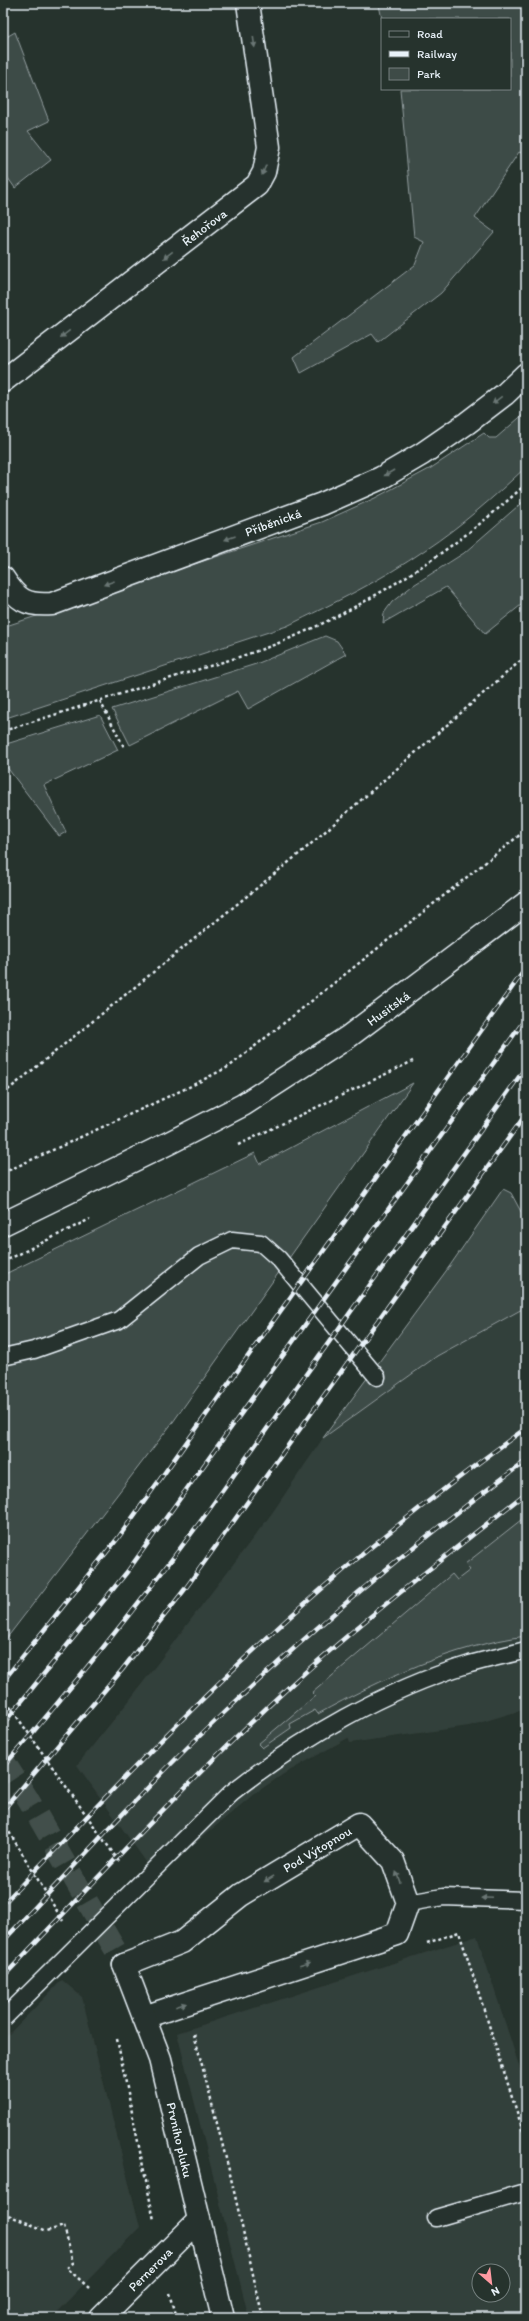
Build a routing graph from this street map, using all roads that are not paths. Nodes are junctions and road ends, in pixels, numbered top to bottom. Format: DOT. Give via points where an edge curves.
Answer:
graph roads {
  1 [pos="248,3"];
  2 [pos="526,374"];
  3 [pos="3,381"];
  4 [pos="3,578"];
  5 [pos="526,903"];
  6 [pos="3,1224"];
  7 [pos="3,1357"];
  8 [pos="377,1377"];
  9 [pos="526,1650"];
  10 [pos="526,1900"];
  11 [pos="408,1903"];
  12 [pos="124,1965"];
  13 [pos="144,2017"];
  14 [pos="3,2018"];
  15 [pos="526,2192"];
  16 [pos="436,2218"];
  17 [pos="199,2220"];
  18 [pos="102,2318"];
  19 [pos="223,2318"];
  1 -- 3 [label="street, Řehořova, one-way" via="269,147 264,172 257,185"];
  2 -- 4 [label="street, Příběnická, one-way" via="504,394 422,454 381,478 322,504 52,604 27,603 14,595"];
  5 -- 6 [label="street, Husitská" via="348,1037 243,1105"];
  7 -- 8 [label="lane" via="34,1350 120,1320 199,1256 232,1240 261,1243 279,1260"];
  9 -- 14 [label="lane, bridge" via="470,1664 419,1682 373,1704 264,1767 231,1793"];
  10 -- 11 [label="lane, one-way" via="443,1897"];
  11 -- 12 [label="street, Pod Výtopnou, one-way" via="393,1861 359,1824 241,1895 182,1942"];
  13 -- 11 [label="street, one-way" via="397,1934"];
  12 -- 13 [label="street, Prvního pluku"];
  13 -- 17 [label="street, Prvního pluku" via="160,2059"];
  15 -- 16 [label="lane"];
  17 -- 18 [label="street, Pernerova"];
  17 -- 19 [label="street, Prvního pluku"];
}
